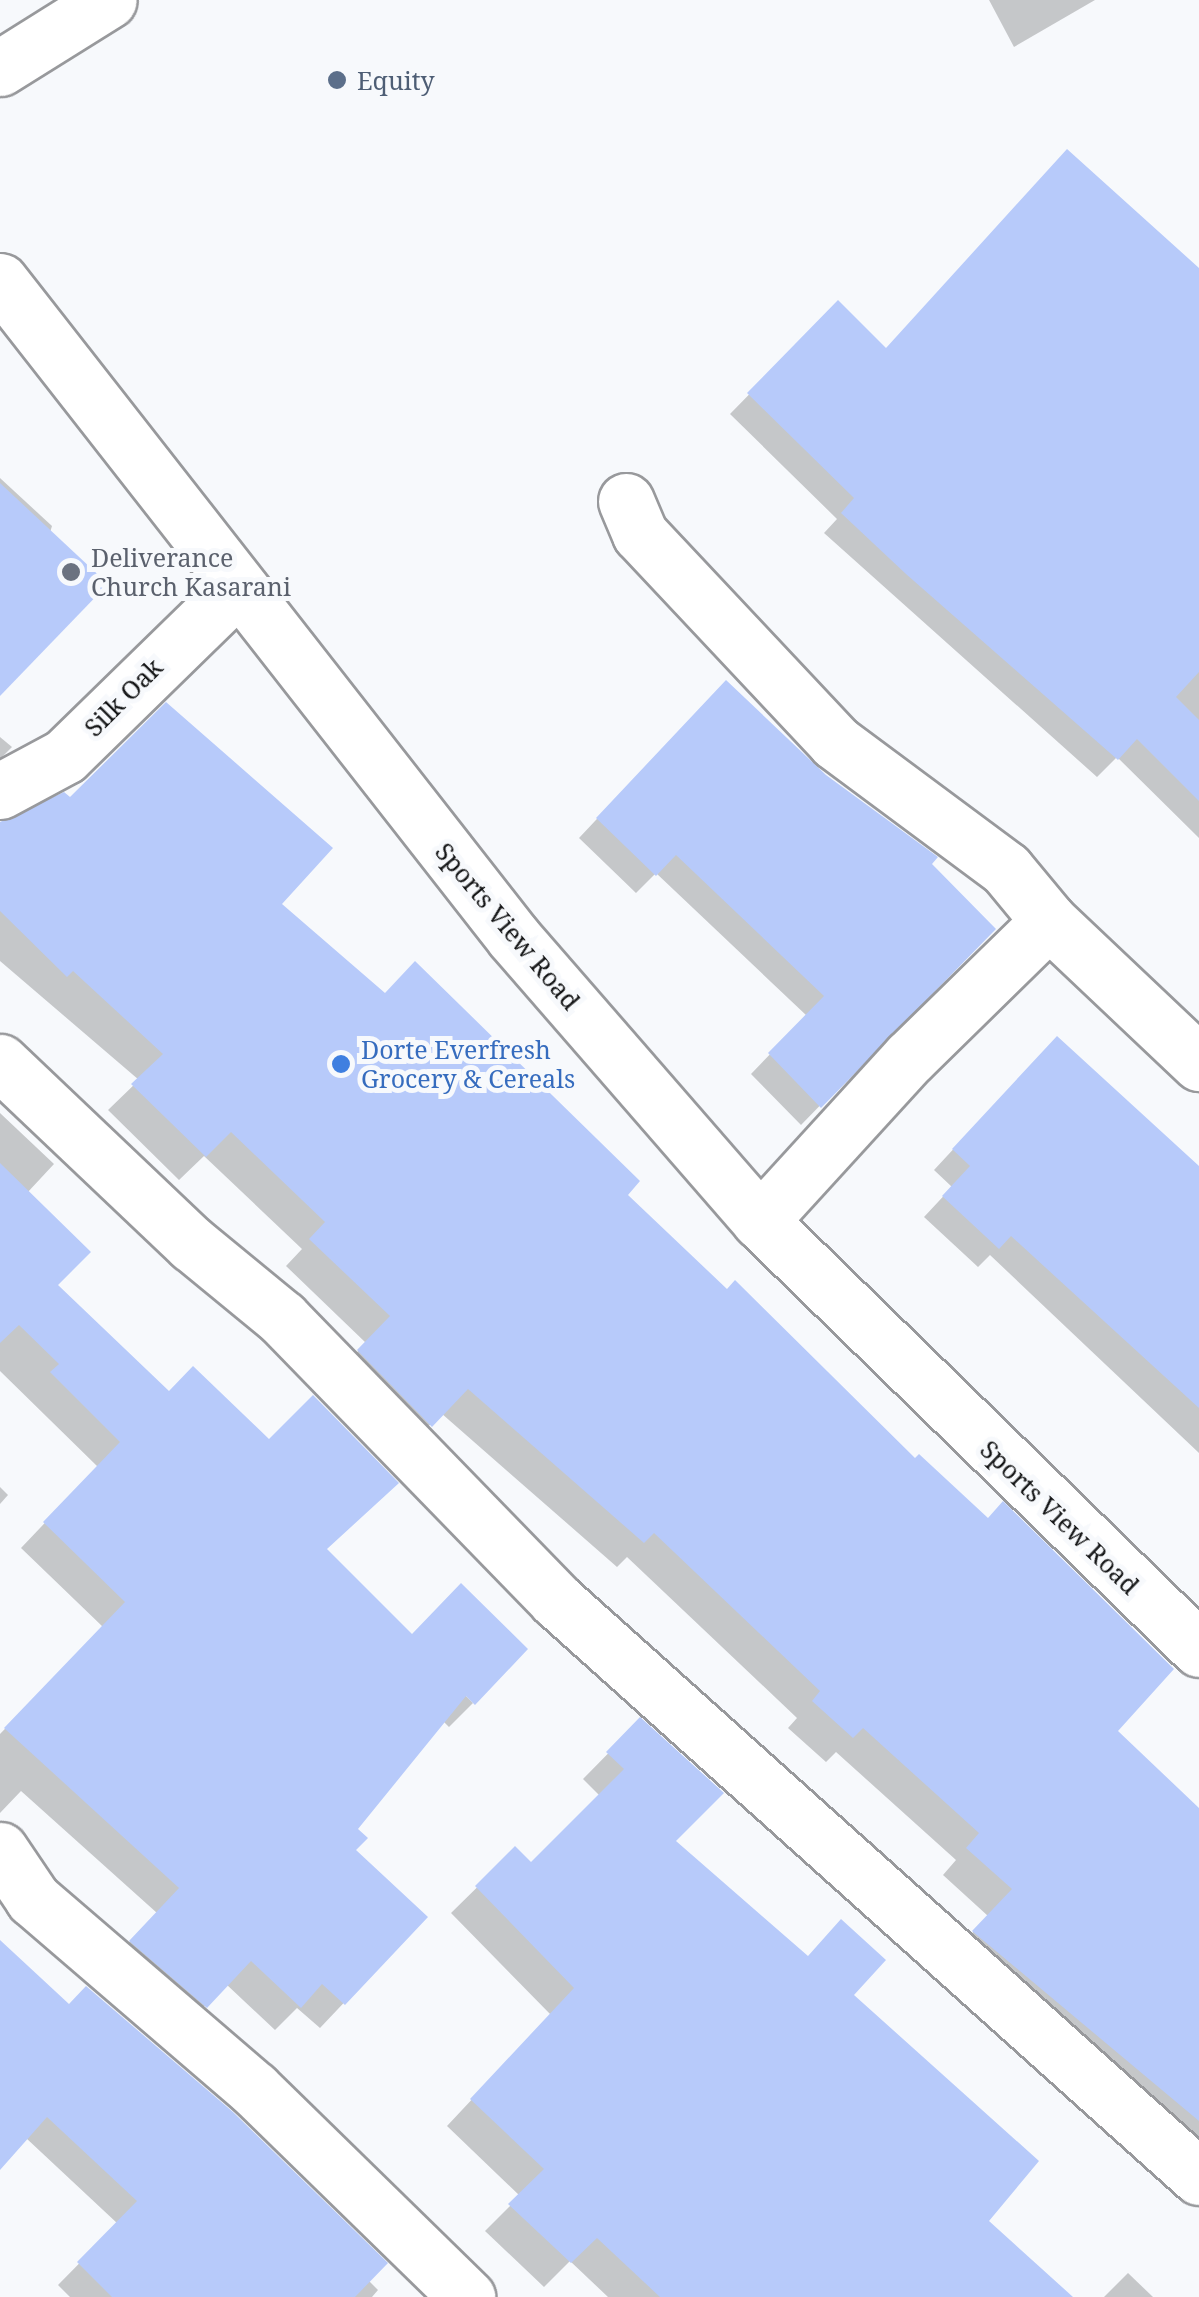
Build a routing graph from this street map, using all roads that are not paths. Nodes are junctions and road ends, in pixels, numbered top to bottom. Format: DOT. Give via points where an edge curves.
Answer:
graph roads {
  1 [pos="108,0"];
  2 [pos="0,68"];
  3 [pos="0,281"];
  4 [pos="626,501"];
  5 [pos="237,588"];
  6 [pos="0,791"];
  7 [pos="1050,921"];
  8 [pos="0,1062"];
  9 [pos="1199,1063"];
  10 [pos="760,1221"];
  11 [pos="1199,1649"];
  12 [pos="0,1850"];
  13 [pos="16,1915"];
  14 [pos="1199,2177"];
  15 [pos="456,2293"];
  1 -- 2 [label="street"];
  3 -- 5 [label="street, Sports View Road"];
  4 -- 7 [label="street" via="640,534 835,742 1006,869"];
  5 -- 6 [label="street, Silk Oak" via="65,756"];
  5 -- 10 [label="street, Sports View Road" via="514,938"];
  7 -- 9 [label="street"];
  7 -- 10 [label="street" via="909,1058"];
  8 -- 14 [label="street" via="192,1244 282,1318 556,1600"];
  10 -- 11 [label="street, Sports View Road"];
  12 -- 13 [label="street"];
  13 -- 15 [label="street" via="254,2089"];
}
